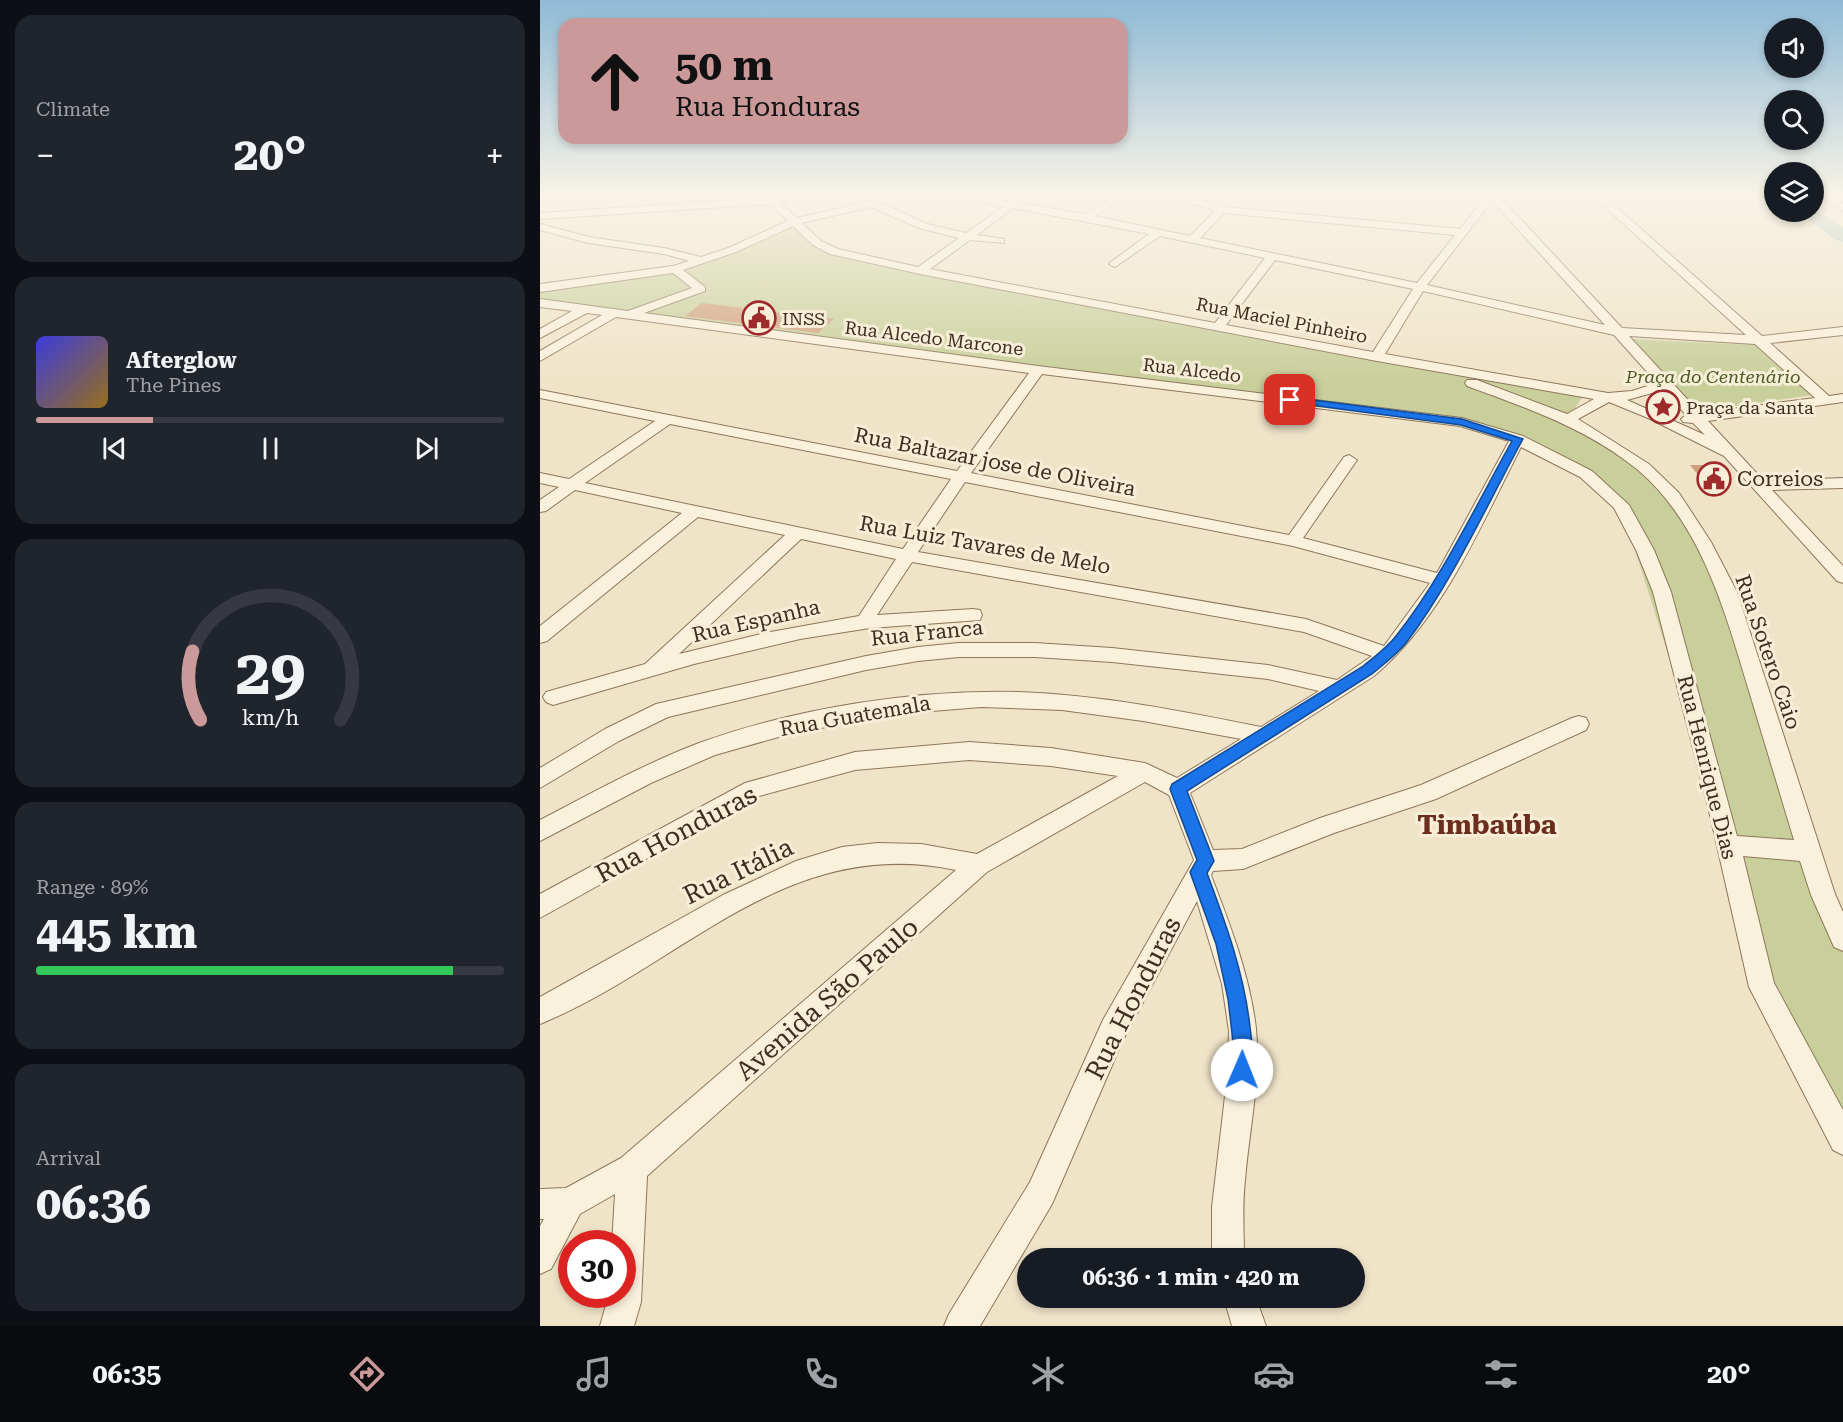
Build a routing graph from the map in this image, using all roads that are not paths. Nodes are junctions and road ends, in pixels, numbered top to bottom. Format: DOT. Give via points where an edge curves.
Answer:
graph roads {
  1 [pos="691,258"];
  2 [pos="710,258"];
  3 [pos="861,258"];
  4 [pos="939,258"];
  5 [pos="1123,258"];
  6 [pos="1271,258"];
  7 [pos="1276,258"];
  8 [pos="1442,258"];
  9 [pos="1549,258"];
  10 [pos="1667,258"];
  11 [pos="703,261"];
  12 [pos="1115,264"];
  13 [pos="675,269"];
  14 [pos="920,271"];
  15 [pos="540,288"];
  16 [pos="1419,288"];
  17 [pos="540,303"];
  18 [pos="583,310"];
  19 [pos="612,314"];
  20 [pos="626,316"];
  21 [pos="1219,326"];
  22 [pos="1843,330"];
  23 [pos="1617,332"];
  24 [pos="540,334"];
  25 [pos="1759,340"];
  26 [pos="540,357"];
  27 [pos="1377,357"];
  28 [pos="1038,370"];
  29 [pos="1665,385"];
  30 [pos="540,394"];
  31 [pos="1608,397"];
  32 [pos="1843,398"];
  33 [pos="1827,400"];
  34 [pos="1696,418"];
  35 [pos="667,419"];
  36 [pos="1568,419"];
  37 [pos="1670,423"];
  38 [pos="1518,439"];
  39 [pos="1728,453"];
  40 [pos="1349,460"];
  41 [pos="961,476"];
  42 [pos="540,478"];
  43 [pos="1843,483"];
  44 [pos="572,485"];
  45 [pos="1760,486"];
  46 [pos="540,507"];
  47 [pos="695,511"];
  48 [pos="797,533"];
  49 [pos="1293,541"];
  50 [pos="908,556"];
  51 [pos="1843,578"];
  52 [pos="1440,580"];
  53 [pos="867,615"];
  54 [pos="973,615"];
  55 [pos="540,636"];
  56 [pos="1388,654"];
  57 [pos="650,670"];
  58 [pos="1340,688"];
  59 [pos="553,697"];
  60 [pos="1579,724"];
  61 [pos="1262,735"];
  62 [pos="1145,772"];
  63 [pos="540,779"];
  64 [pos="1178,789"];
  65 [pos="540,831"];
  66 [pos="1728,845"];
  67 [pos="1809,851"];
  68 [pos="980,866"];
  69 [pos="1202,866"];
  70 [pos="540,907"];
  71 [pos="1843,939"];
  72 [pos="540,1011"];
  73 [pos="1843,1140"];
  74 [pos="633,1169"];
  75 [pos="554,1203"];
  76 [pos="1227,1248"];
  77 [pos="540,1258"];
  78 [pos="1243,1308"];
  79 [pos="617,1326"];
  80 [pos="961,1326"];
  81 [pos="1249,1326"];
  1 -- 11 [label="street"];
  2 -- 11 [label="street"];
  3 -- 14 [label="street, Rua Maciel Pinheiro"];
  4 -- 14 [label="street"];
  5 -- 12 [label="street"];
  6 -- 21 [label="street"];
  7 -- 16 [label="street"];
  8 -- 16 [label="street"];
  9 -- 23 [label="street"];
  10 -- 25 [label="street"];
  11 -- 13 [label="street"];
  13 -- 15 [label="street"];
  13 -- 20 [label="street" via="701,289"];
  14 -- 21 [label="street, Rua Maciel Pinheiro"];
  16 -- 23 [label="street"];
  16 -- 27 [label="street"];
  17 -- 18 [label="street, Rua Alcedo Marcone"];
  18 -- 19 [label="street, Rua Alcedo Marcone"];
  18 -- 24 [label="street"];
  19 -- 20 [label="street, Rua Alcedo Marcone"];
  19 -- 26 [label="street"];
  20 -- 28 [label="street, Rua Alcedo Marcone"];
  21 -- 27 [label="street, Rua Maciel Pinheiro"];
  22 -- 25 [label="street"];
  23 -- 25 [label="street"];
  23 -- 29 [label="street"];
  25 -- 33 [label="street"];
  27 -- 31 [label="street, Rua Maciel Pinheiro"];
  27 -- 36 [label="street, Rua Sotero Caio" via="1495,390"];
  28 -- 38 [label="street, Rua Alcedo" via="1462,422"];
  28 -- 41 [label="street"];
  29 -- 31 [label="street" via="1633,395"];
  29 -- 34 [label="street"];
  30 -- 35 [label="street, Rua Baltazar jose de Oliveira"];
  31 -- 36 [label="street"];
  31 -- 37 [label="street, Rua Maciel Pinheiro"];
  32 -- 33 [label="street"];
  33 -- 34 [label="street"];
  34 -- 37 [label="street"];
  34 -- 39 [label="street"];
  35 -- 41 [label="street, Rua Baltazar jose de Oliveira"];
  35 -- 44 [label="street"];
  36 -- 67 [label="street, Rua Sotero Caio" via="1644,467 1673,496 1702,542 1728,592"];
  37 -- 39 [label="street, Rua Maciel Pinheiro"];
  38 -- 52 [label="street"];
  38 -- 66 [label="street, Rua Henrique Dias" via="1586,474 1621,505 1662,592"];
  39 -- 45 [label="street"];
  40 -- 49 [label="street"];
  41 -- 49 [label="street, Rua Baltazar jose de Oliveira"];
  41 -- 50 [label="street"];
  42 -- 44 [label="street, Rua Luiz Tavares de Melo"];
  43 -- 45 [label="street"];
  44 -- 46 [label="street"];
  44 -- 47 [label="street, Rua Luiz Tavares de Melo"];
  45 -- 51 [label="street"];
  47 -- 48 [label="street, Rua Luiz Tavares de Melo"];
  47 -- 55 [label="street"];
  48 -- 50 [label="street, Rua Luiz Tavares de Melo"];
  48 -- 57 [label="street"];
  49 -- 52 [label="street, Rua Baltazar jose de Oliveira"];
  50 -- 53 [label="street"];
  50 -- 56 [label="street, Rua Luiz Tavares de Melo" via="1306,626"];
  52 -- 56 [label="street"];
  54 -- 57 [label="street, Rua Espanha" via="839,625 737,646"];
  56 -- 58 [label="street"];
  57 -- 59 [label="street, Rua Espanha"];
  58 -- 61 [label="street"];
  58 -- 63 [label="street, Rua Franca" via="1268,672 1112,655 1035,650 918,654 663,710 612,735"];
  60 -- 69 [label="street" via="1428,792 1328,825 1243,859"];
  61 -- 64 [label="street"];
  61 -- 65 [label="street, Rua Guatemala" via="1075,704 944,701 878,708 707,748"];
  62 -- 64 [label="street, Rua Honduras"];
  62 -- 68 [label="street, Avenida São Paulo"];
  62 -- 70 [label="street, Rua Honduras" via="1052,757 969,751 855,761 753,789"];
  64 -- 69 [label="street"];
  66 -- 67 [label="street"];
  66 -- 73 [label="street, Rua Henrique Dias" via="1762,987"];
  67 -- 71 [label="street, Rua Sotero Caio"];
  68 -- 72 [label="street, Rua Itália" via="946,856 895,852 807,867 744,896"];
  68 -- 74 [label="street, Avenida São Paulo"];
  69 -- 76 [label="street" via="1238,999 1244,1051 1228,1191"];
  69 -- 80 [label="street, Rua Honduras" via="1113,1030 1041,1193"];
  74 -- 75 [label="street, Avenida São Paulo"];
  74 -- 79 [label="street" via="625,1302"];
  75 -- 77 [label="street, Avenida São Paulo"];
  78 -- 81 [label="street"];
}
